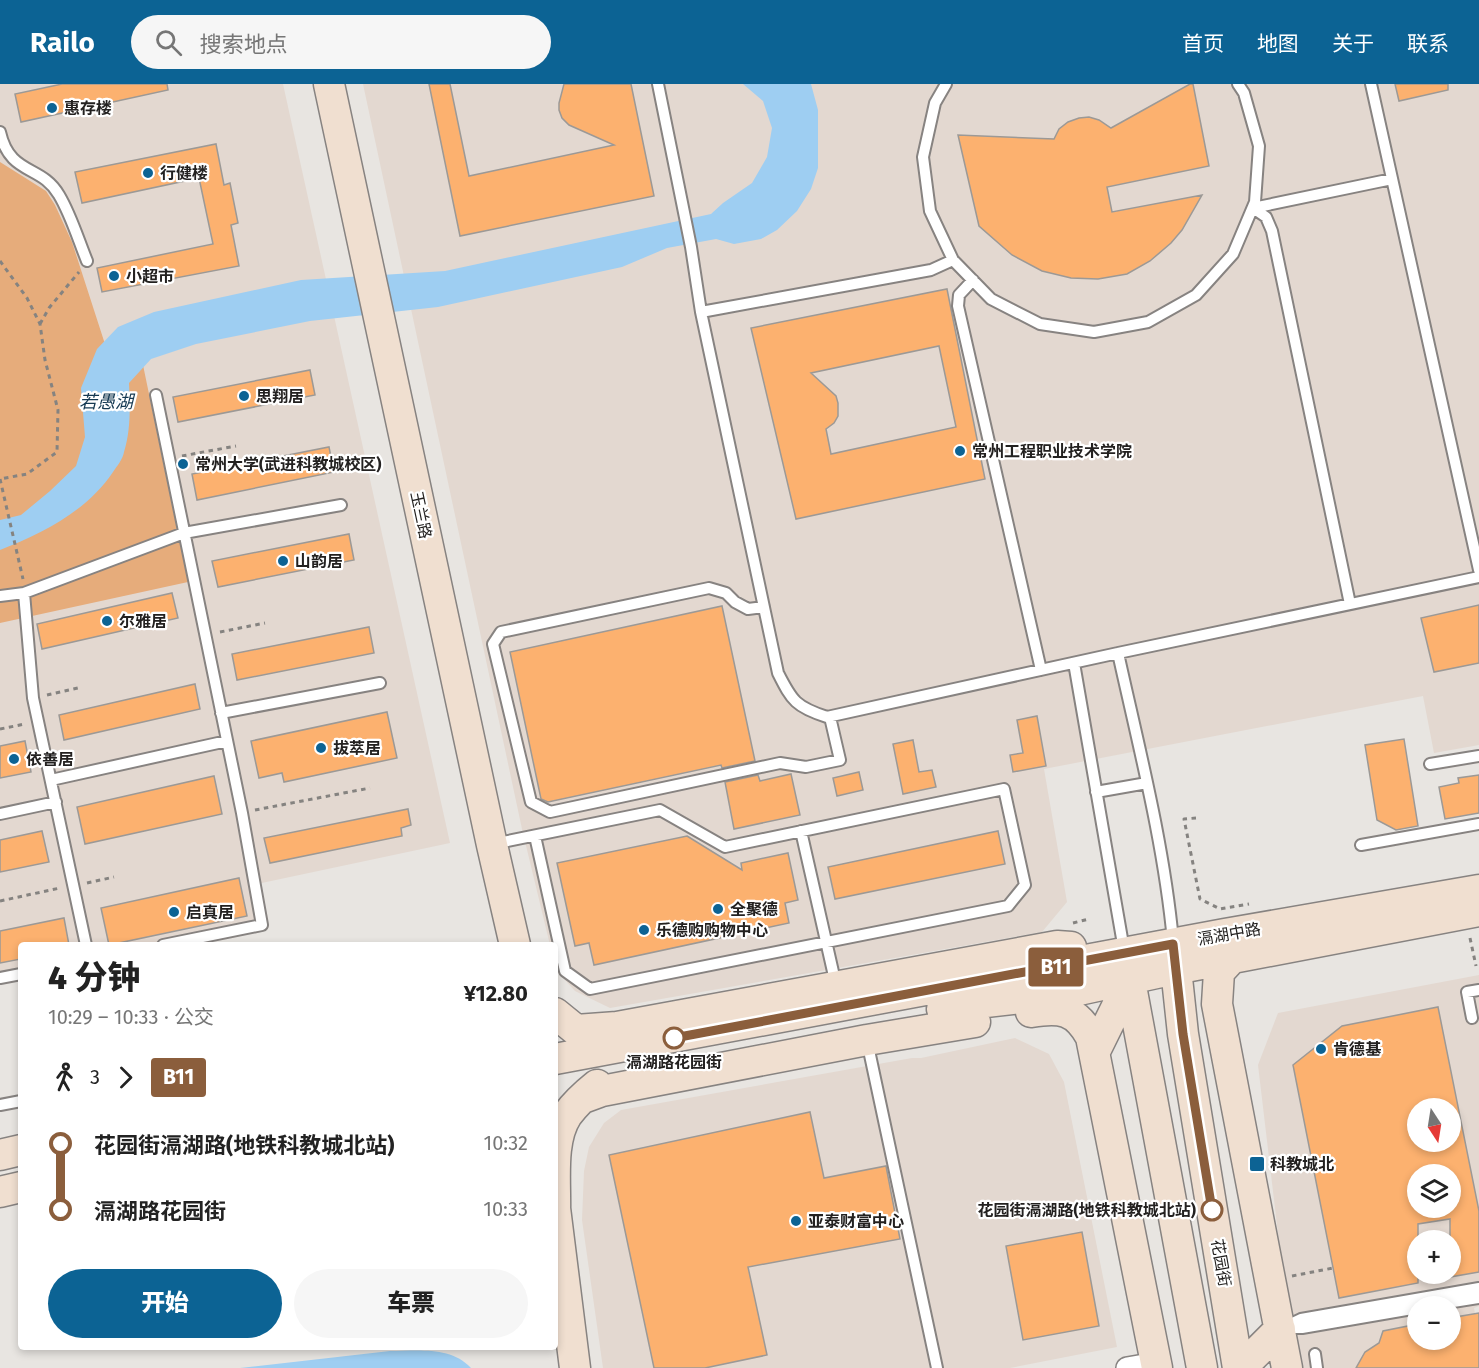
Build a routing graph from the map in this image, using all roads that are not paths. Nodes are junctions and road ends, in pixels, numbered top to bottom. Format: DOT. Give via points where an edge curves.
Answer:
graph roads {
  1 [pos="314,84"];
  2 [pos="329,84"];
  3 [pos="658,84"];
  4 [pos="946,84"];
  5 [pos="1238,84"];
  6 [pos="1371,84"];
  7 [pos="0,132"];
  8 [pos="1392,178"];
  9 [pos="1253,208"];
  10 [pos="953,260"];
  11 [pos="87,261"];
  12 [pos="360,265"];
  13 [pos="973,280"];
  14 [pos="701,312"];
  15 [pos="372,322"];
  16 [pos="156,395"];
  17 [pos="340,505"];
  18 [pos="184,533"];
  19 [pos="1479,570"];
  20 [pos="1479,577"];
  21 [pos="24,593"];
  22 [pos="0,596"];
  23 [pos="1350,604"];
  24 [pos="764,607"];
  25 [pos="1118,653"];
  26 [pos="1074,663"];
  27 [pos="1041,670"];
  28 [pos="380,683"];
  29 [pos="221,713"];
  30 [pos="830,717"];
  31 [pos="227,741"];
  32 [pos="1479,756"];
  33 [pos="1430,764"];
  34 [pos="51,780"];
  35 [pos="1147,783"];
  36 [pos="1096,792"];
  37 [pos="56,802"];
  38 [pos="0,814"];
  39 [pos="1479,825"];
  40 [pos="801,831"];
  41 [pos="535,836"];
  42 [pos="492,845"];
  43 [pos="1361,845"];
  44 [pos="1479,890"];
  45 [pos="1474,925"];
  46 [pos="86,942"];
  47 [pos="178,942"];
  48 [pos="496,942"];
  49 [pos="514,942"];
  50 [pos="827,942"];
  51 [pos="1174,957"];
  52 [pos="1231,959"];
  53 [pos="1128,966"];
  54 [pos="18,975"];
  55 [pos="0,978"];
  56 [pos="836,985"];
  57 [pos="1479,990"];
  58 [pos="1472,1018"];
  59 [pos="566,1022"];
  60 [pos="867,1040"];
  61 [pos="1095,1051"];
  62 [pos="646,1053"];
  63 [pos="558,1059"];
  64 [pos="558,1076"];
  65 [pos="583,1098"];
  66 [pos="18,1102"];
  67 [pos="0,1105"];
  68 [pos="558,1143"];
  69 [pos="18,1151"];
  70 [pos="0,1155"];
  71 [pos="18,1172"];
  72 [pos="0,1176"];
  73 [pos="18,1188"];
  74 [pos="0,1192"];
  75 [pos="18,1209"];
  76 [pos="0,1212"];
  77 [pos="558,1234"];
  78 [pos="1479,1288"];
  79 [pos="1459,1296"];
  80 [pos="1461,1297"];
  81 [pos="1227,1298"];
  82 [pos="1479,1298"];
  83 [pos="1407,1304"];
  84 [pos="1407,1310"];
  85 [pos="1280,1329"];
  86 [pos="554,1350"];
  87 [pos="1315,1354"];
  88 [pos="1147,1366"];
  89 [pos="556,1368"];
  90 [pos="575,1368"];
  91 [pos="937,1368"];
  92 [pos="1202,1368"];
  93 [pos="1240,1368"];
  94 [pos="1287,1368"];
  95 [pos="1317,1368"];
  1 -- 12 [label="street, 玉兰路"];
  2 -- 12 [label="street, 玉兰路"];
  3 -- 14 [label="lane"];
  4 -- 10 [label="lane" via="935,103 923,157 930,211"];
  5 -- 9 [label="lane" via="1259,147"];
  6 -- 8 [label="lane"];
  7 -- 11 [label="lane" via="3,147 12,160 46,180 59,194"];
  8 -- 9 [label="lane"];
  8 -- 19 [label="lane"];
  9 -- 13 [label="lane" via="1233,254 1196,296 1148,322 1094,332 1040,324 991,299"];
  9 -- 23 [label="lane" via="1266,217 1272,231"];
  10 -- 13 [label="lane"];
  10 -- 14 [label="lane" via="931,270"];
  12 -- 15 [label="street, 玉兰路"];
  13 -- 27 [label="lane" via="959,295 958,306"];
  14 -- 24 [label="lane"];
  15 -- 42 [label="street, 玉兰路"];
  15 -- 48 [label="street, 玉兰路"];
  16 -- 18 [label="lane"];
  17 -- 18 [label="lane"];
  18 -- 21 [label="lane"];
  18 -- 29 [label="lane"];
  20 -- 23 [label="lane"];
  21 -- 22 [label="lane"];
  21 -- 34 [label="lane" via="33,698"];
  23 -- 25 [label="lane"];
  24 -- 30 [label="lane" via="778,673 790,696 805,710"];
  24 -- 30 [label="lane" via="748,609 726,593 709,588 501,632 493,644 531,802 550,812 780,763 806,767 840,760"];
  25 -- 26 [label="lane"];
  25 -- 35 [label="lane"];
  26 -- 27 [label="lane"];
  26 -- 36 [label="lane"];
  27 -- 30 [label="lane"];
  28 -- 29 [label="lane"];
  29 -- 31 [label="lane"];
  31 -- 34 [label="lane"];
  31 -- 47 [label="lane" via="262,925"];
  32 -- 33 [label="lane"];
  34 -- 37 [label="lane"];
  35 -- 36 [label="lane"];
  35 -- 51 [label="lane" via="1170,906"];
  36 -- 53 [label="lane"];
  37 -- 38 [label="lane"];
  37 -- 46 [label="lane"];
  39 -- 43 [label="lane"];
  40 -- 41 [label="lane" via="725,847 660,810"];
  40 -- 50 [label="lane"];
  40 -- 50 [label="lane" via="1004,789 1025,885 1008,906"];
  41 -- 42 [label="lane"];
  41 -- 50 [label="lane" via="566,971 590,989"];
  42 -- 49 [label="street, 玉兰路"];
  44 -- 51 [label="street, 滆湖中路"];
  45 -- 52 [label="street, 滆湖中路"];
  50 -- 56 [label="lane"];
  51 -- 52 [label="street, 滆湖中路"];
  51 -- 53 [label="street, 滆湖中路"];
  51 -- 81 [label="street, 花园街"];
  52 -- 85 [label="street" via="1219,972 1217,1004"];
  53 -- 56 [label="street" via="1057,946"];
  53 -- 61 [label="street"];
  53 -- 62 [label="street, 滆湖中路" via="1065,993"];
  53 -- 92 [label="street"];
  54 -- 55 [label="lane"];
  56 -- 59 [label="street" via="617,1027"];
  57 -- 58 [label="lane" via="1467,992"];
  59 -- 62 [label="street" via="600,1042 624,1044"];
  60 -- 61 [label="street" via="1050,1009 1068,1012 1084,1023"];
  60 -- 65 [label="street" via="602,1091"];
  60 -- 91 [label="lane"];
  61 -- 88 [label="street"];
  62 -- 63 [label="street, 滆湖中路"];
  62 -- 64 [label="street, 滆湖中路"];
  62 -- 65 [label="street"];
  65 -- 68 [label="street" via="567,1115"];
  66 -- 67 [label="lane"];
  69 -- 70 [label="street"];
  71 -- 72 [label="street"];
  73 -- 74 [label="street"];
  75 -- 76 [label="street"];
  77 -- 90 [label="street"];
  78 -- 79 [label="lane"];
  80 -- 82 [label="lane"];
  81 -- 85 [label="street"];
  81 -- 93 [label="street, 花园街"];
  83 -- 85 [label="lane" via="1301,1319"];
  84 -- 85 [label="lane"];
  85 -- 93 [label="street"];
  85 -- 94 [label="street"];
  86 -- 89 [label="street"];
  87 -- 95 [label="lane"];
}
